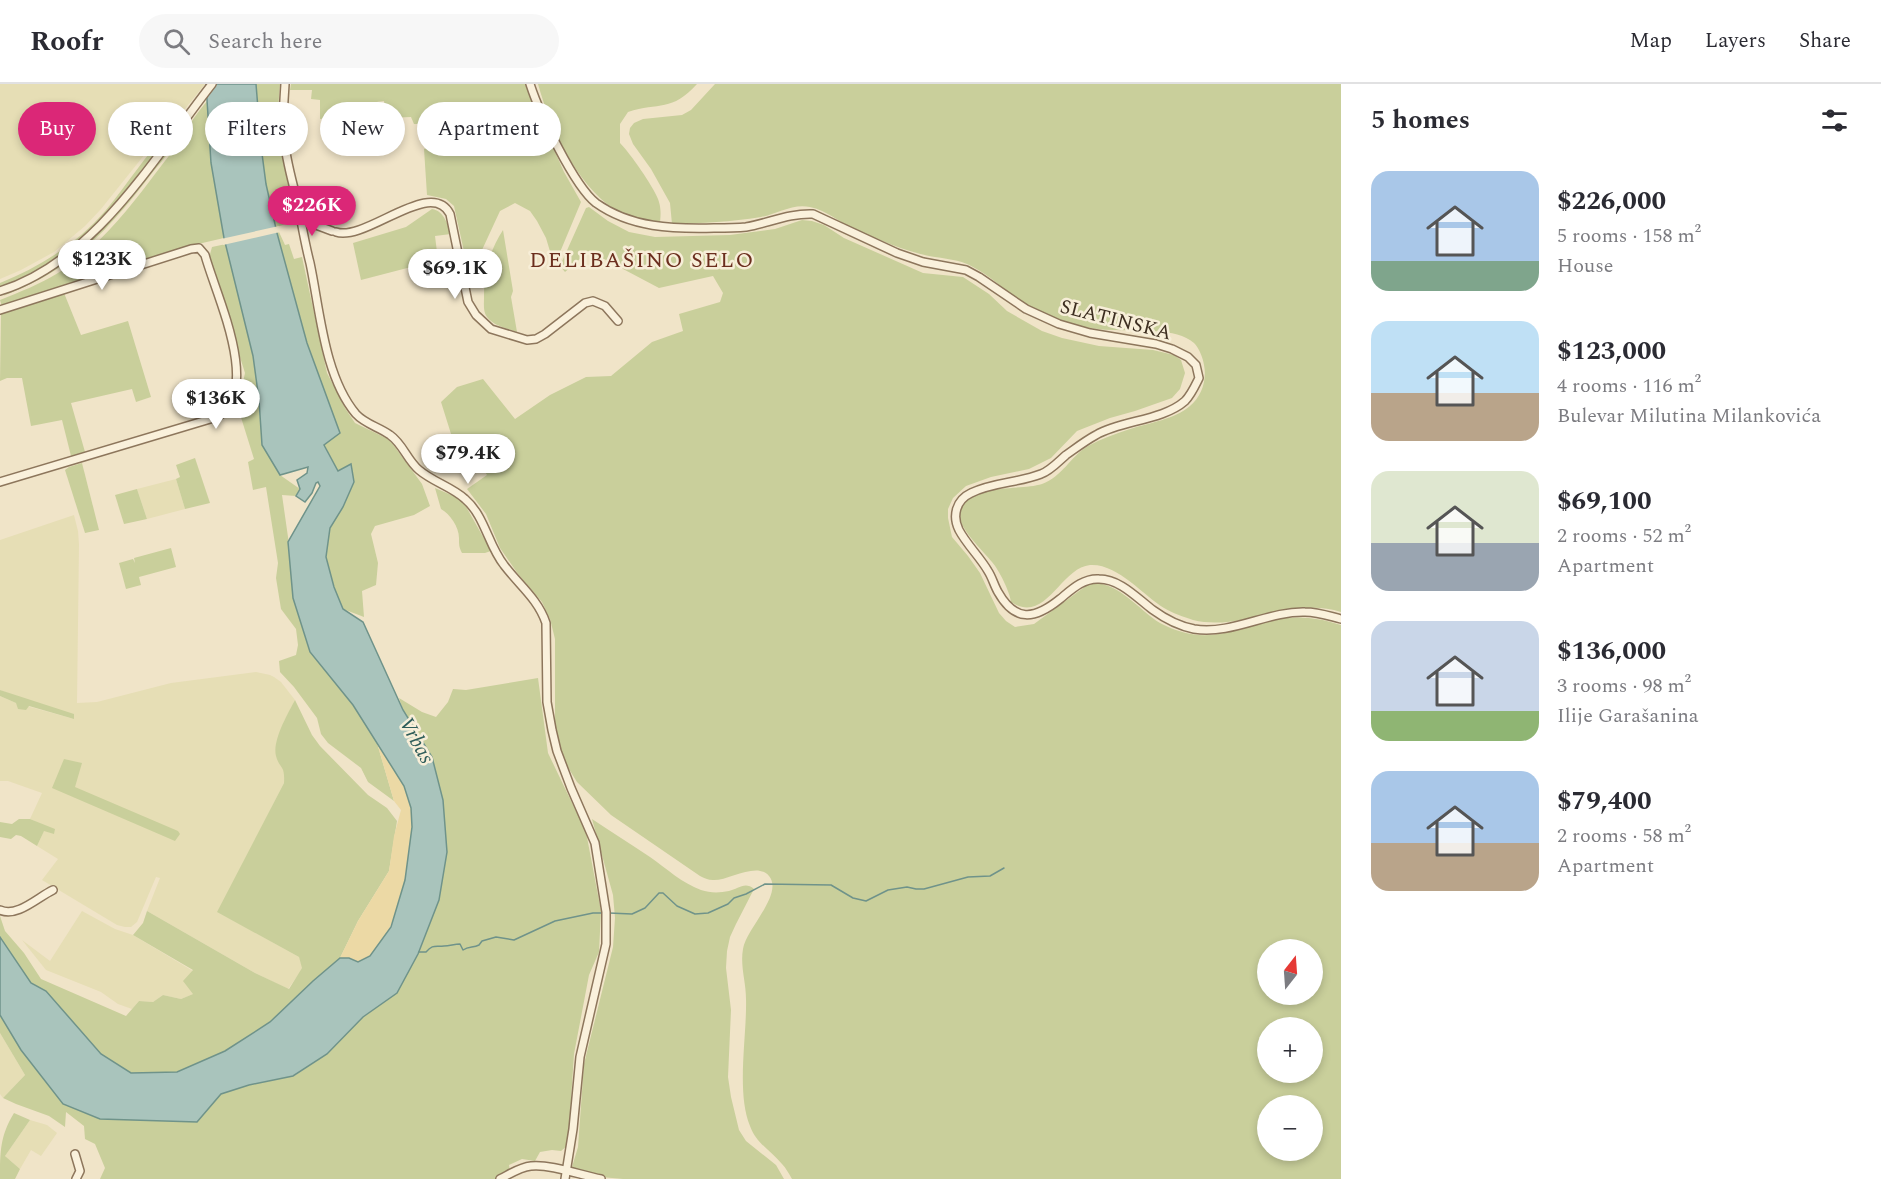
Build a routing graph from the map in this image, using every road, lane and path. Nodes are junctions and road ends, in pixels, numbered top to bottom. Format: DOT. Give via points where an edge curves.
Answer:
graph roads {
  1 [pos="212,84"];
  2 [pos="285,84"];
  3 [pos="530,84"];
  4 [pos="300,219"];
  5 [pos="0,291"];
  6 [pos="0,310"];
  7 [pos="618,321"];
  8 [pos="0,482"];
  9 [pos="1341,619"];
  10 [pos="53,890"];
  11 [pos="0,910"];
  12 [pos="75,1154"];
  13 [pos="566,1175"];
  14 [pos="76,1179"];
  15 [pos="500,1179"];
  16 [pos="601,1179"];
  1 -- 5 [label="street" via="102,224 40,273"];
  2 -- 4 [label="street" via="284,140"];
  3 -- 9 [label="street, SLATINSKA" via="577,178 594,201 612,213 665,228 744,227 813,214 897,253 966,270 1040,316 1090,333 1172,349 1196,365 1199,378 1184,402 1099,433 1042,474 976,490 959,502 955,511 959,531 1010,609 1020,615 1041,613 1085,581 1097,578 1115,583 1167,619 1194,629 1229,628 1305,612"];
  4 -- 7 [label="street" via="341,234 427,201 441,204 450,214 468,302 490,329 536,339 593,301 605,306"];
  4 -- 13 [label="street" via="331,365 352,408 362,420 393,437 418,470 466,499 498,558 543,612 552,730 568,782 595,843 606,914 606,944 580,1057"];
  6 -- 8 [label="street" via="197,248 205,255 234,346 237,377 228,409 217,417"];
  10 -- 11 [label="street" via="14,911"];
  12 -- 14 [label="street" via="80,1171"];
  13 -- 15 [label="street" via="532,1166"];
  13 -- 16 [label="street"];
}
